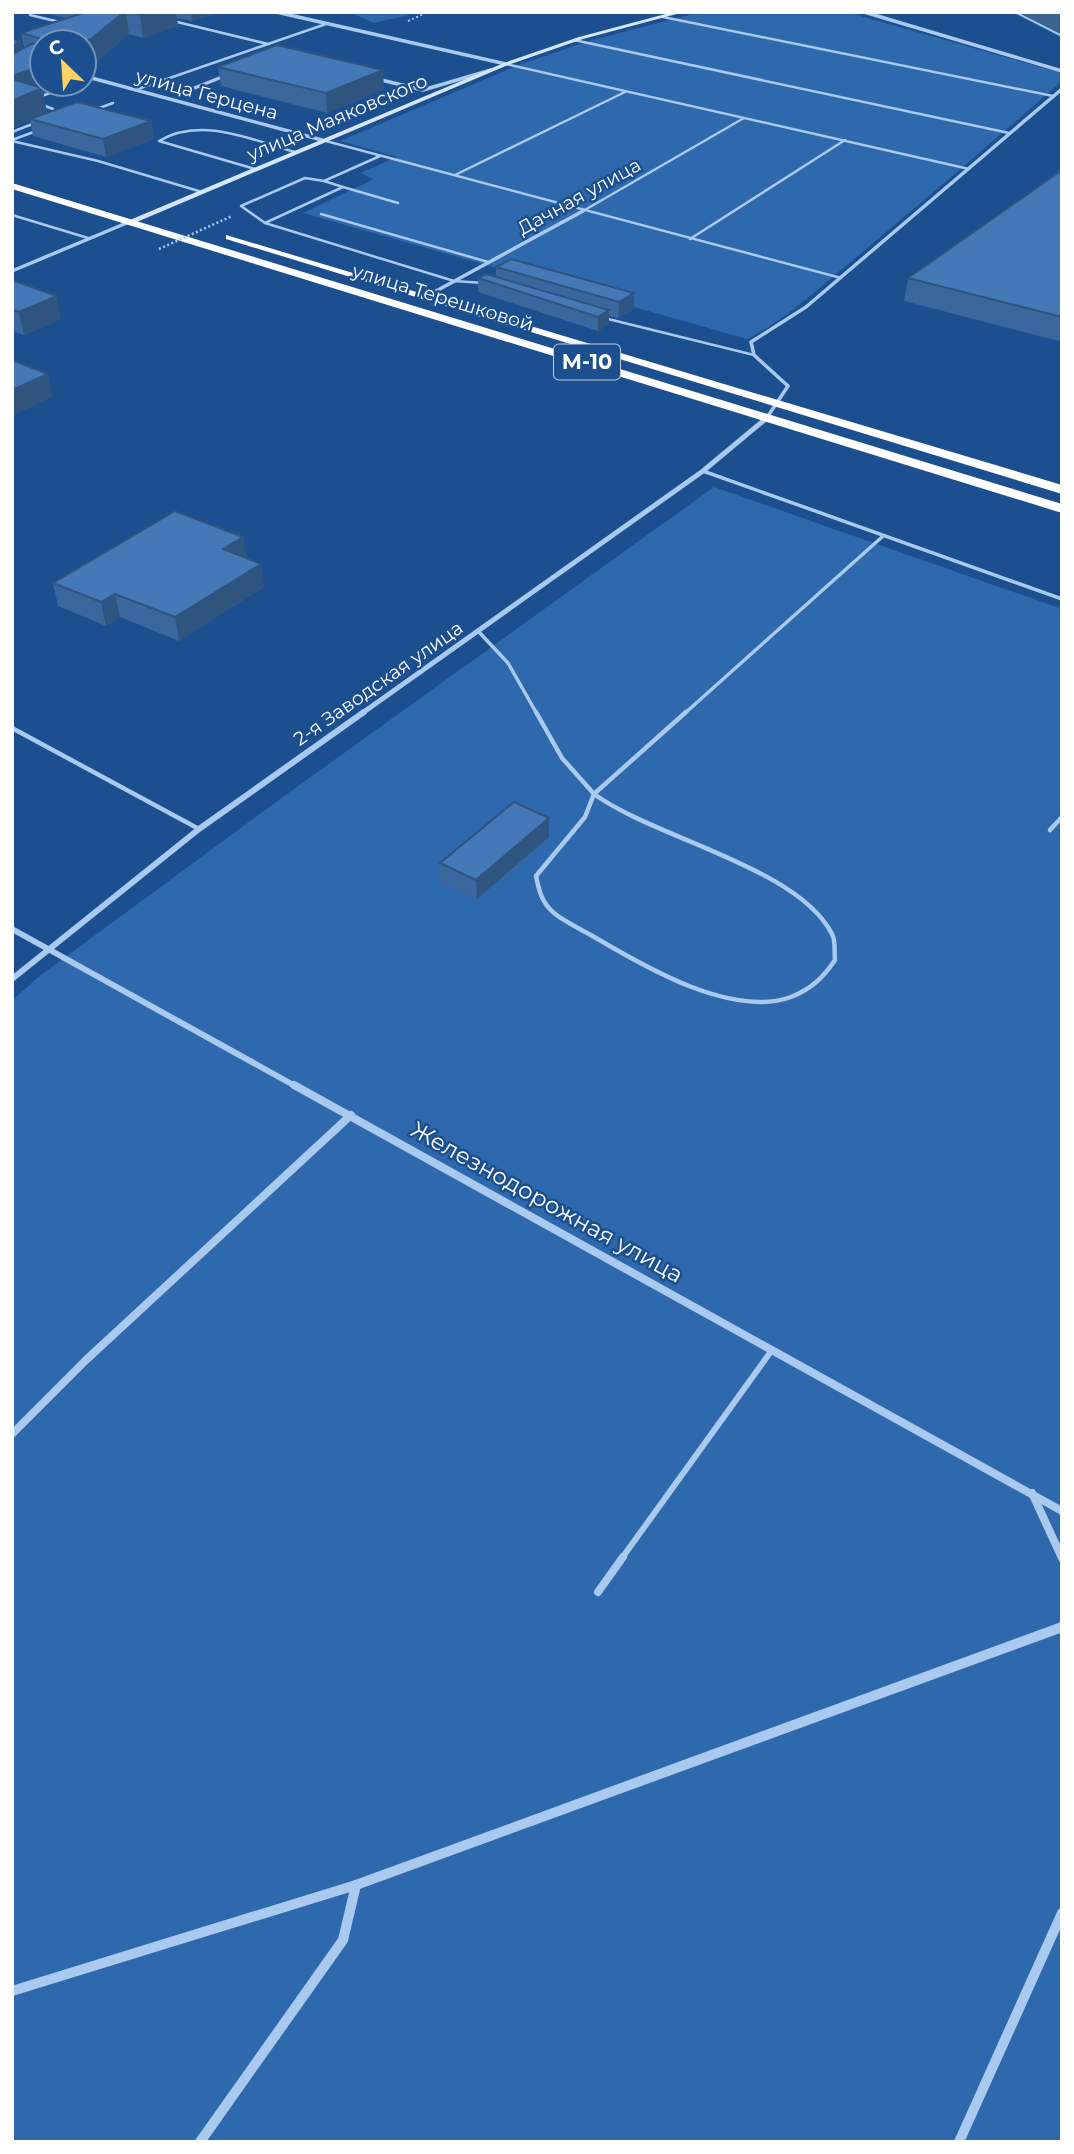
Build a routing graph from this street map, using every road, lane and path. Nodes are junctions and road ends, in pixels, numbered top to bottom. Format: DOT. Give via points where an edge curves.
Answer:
graph roads {
  1 [pos="276,12"];
  2 [pos="681,12"];
  3 [pos="864,12"];
  4 [pos="30,15"];
  5 [pos="663,17"];
  6 [pos="162,19"];
  7 [pos="326,24"];
  8 [pos="74,25"];
  9 [pos="573,40"];
  10 [pos="268,44"];
  11 [pos="506,64"];
  12 [pos="491,70"];
  13 [pos="1062,71"];
  14 [pos="231,74"];
  15 [pos="369,77"];
  16 [pos="98,80"];
  17 [pos="192,89"];
  18 [pos="1062,89"];
  19 [pos="135,90"];
  20 [pos="625,92"];
  21 [pos="1053,96"];
  22 [pos="41,98"];
  23 [pos="113,103"];
  24 [pos="88,112"];
  25 [pos="52,117"];
  26 [pos="744,118"];
  27 [pos="42,121"];
  28 [pos="50,126"];
  29 [pos="12,132"];
  30 [pos="1009,133"];
  31 [pos="322,140"];
  32 [pos="845,140"];
  33 [pos="12,141"];
  34 [pos="295,152"];
  35 [pos="381,156"];
  36 [pos="255,169"];
  37 [pos="969,169"];
  38 [pos="455,175"];
  39 [pos="324,181"];
  40 [pos="12,186"];
  41 [pos="343,187"];
  42 [pos="202,191"];
  43 [pos="398,203"];
  44 [pos="126,206"];
  45 [pos="583,211"];
  46 [pos="150,213"];
  47 [pos="321,214"];
  48 [pos="12,215"];
  49 [pos="232,216"];
  50 [pos="176,221"];
  51 [pos="129,222"];
  52 [pos="265,223"];
  53 [pos="216,233"];
  54 [pos="88,238"];
  55 [pos="690,239"];
  56 [pos="159,249"];
  57 [pos="488,262"];
  58 [pos="12,271"];
  59 [pos="841,278"];
  60 [pos="454,281"];
  61 [pos="485,283"];
  62 [pos="427,296"];
  63 [pos="600,317"];
  64 [pos="754,355"];
  65 [pos="780,404"];
  66 [pos="766,418"];
  67 [pos="703,471"];
  68 [pos="1062,490"];
  69 [pos="1062,509"];
  70 [pos="881,537"];
  71 [pos="1062,598"];
  72 [pos="478,631"];
  73 [pos="12,728"];
  74 [pos="593,795"];
  75 [pos="1062,817"];
  76 [pos="200,829"];
  77 [pos="1050,830"];
  78 [pos="12,929"];
  79 [pos="49,949"];
  80 [pos="12,979"];
  81 [pos="351,1115"];
  82 [pos="773,1349"];
  83 [pos="12,1434"];
  84 [pos="1032,1492"];
  85 [pos="1062,1511"];
  86 [pos="1062,1558"];
  87 [pos="598,1592"];
  88 [pos="1062,1627"];
  89 [pos="356,1885"];
  90 [pos="1062,1913"];
  91 [pos="12,1991"];
  92 [pos="200,2142"];
  93 [pos="959,2142"];
  1 -- 7 [label="street"];
  2 -- 5 [label="street, улица Маяковского"];
  3 -- 13 [label="street"];
  4 -- 8 [label="lane"];
  5 -- 9 [label="street, улица Маяковского"];
  5 -- 21 [label="lane"];
  6 -- 10 [label="lane"];
  7 -- 10 [label="lane"];
  7 -- 11 [label="street"];
  9 -- 11 [label="street, улица Маяковского"];
  9 -- 30 [label="lane"];
  10 -- 19 [label="lane"];
  11 -- 12 [label="street, улица Маяковского"];
  11 -- 20 [label="lane"];
  12 -- 15 [label="street" via="423,90"];
  12 -- 31 [label="street, улица Маяковского"];
  14 -- 17 [label="street"];
  16 -- 19 [label="street, улица Герцена"];
  18 -- 21 [label="street"];
  19 -- 31 [label="street, улица Герцена"];
  20 -- 26 [label="lane"];
  20 -- 38 [label="lane"];
  21 -- 30 [label="street"];
  22 -- 25 [label="lane" via="34,101 53,109"];
  23 -- 24 [label="lane"];
  26 -- 32 [label="lane"];
  26 -- 45 [label="lane, Дачная улица"];
  27 -- 29 [label="lane"];
  28 -- 33 [label="lane"];
  30 -- 37 [label="street"];
  31 -- 34 [label="street, улица Маяковского"];
  31 -- 35 [label="lane"];
  32 -- 37 [label="lane"];
  32 -- 55 [label="lane"];
  33 -- 42 [label="lane"];
  34 -- 36 [label="street, улица Маяковского"];
  34 -- 36 [label="lane" via="202,128 159,141"];
  35 -- 38 [label="lane"];
  35 -- 39 [label="lane"];
  36 -- 42 [label="street, улица Маяковского"];
  37 -- 59 [label="street"];
  38 -- 45 [label="lane"];
  39 -- 41 [label="lane"];
  39 -- 52 [label="lane" via="305,178 241,206"];
  40 -- 51 [label="highway, улица Терешковой / М-10"];
  41 -- 43 [label="lane"];
  41 -- 52 [label="lane"];
  42 -- 46 [label="street, улица Маяковского"];
  44 -- 46 [label="highway"];
  45 -- 55 [label="lane"];
  45 -- 57 [label="street, Дачная улица"];
  46 -- 50 [label="highway"];
  46 -- 51 [label="street, улица Маяковского"];
  47 -- 57 [label="lane"];
  48 -- 54 [label="lane"];
  49 -- 56 [label="path, bridge"];
  51 -- 54 [label="street, улица Маяковского"];
  51 -- 66 [label="highway, улица Терешковой / М-10"];
  52 -- 60 [label="lane"];
  53 -- 62 [label="highway, улица Терешковой / М-10"];
  54 -- 58 [label="street, улица Маяковского"];
  55 -- 59 [label="lane"];
  57 -- 60 [label="street, Дачная улица"];
  59 -- 64 [label="street" via="751,342"];
  60 -- 61 [label="lane"];
  60 -- 62 [label="street, Дачная улица"];
  62 -- 65 [label="highway, улица Терешковой / М-10"];
  63 -- 64 [label="lane"];
  64 -- 65 [label="street" via="788,386"];
  65 -- 66 [label="street, 2-я Заводская улица"];
  65 -- 68 [label="highway, улица Терешковой / М-10"];
  66 -- 67 [label="street, 2-я Заводская улица"];
  66 -- 69 [label="highway, улица Терешковой / М-10"];
  67 -- 70 [label="lane"];
  67 -- 72 [label="street, 2-я Заводская улица"];
  70 -- 71 [label="lane"];
  70 -- 74 [label="lane"];
  72 -- 74 [label="lane" via="508,658 574,774"];
  72 -- 76 [label="street, 2-я Заводская улица"];
  73 -- 76 [label="lane"];
  74 -- 74 [label="lane" via="585,817 536,876 541,898 555,914 669,977 734,1000 784,1000 820,982 835,960 833,936 814,911 756,874 630,817"];
  75 -- 77 [label="lane"];
  76 -- 79 [label="street, 2-я Заводская улица"];
  78 -- 79 [label="street, Железнодорожная улица"];
  79 -- 80 [label="street, 2-я Заводская улица"];
  79 -- 81 [label="street, Железнодорожная улица"];
  81 -- 82 [label="street, Железнодорожная улица"];
  81 -- 83 [label="street"];
  82 -- 84 [label="street, Железнодорожная улица"];
  82 -- 87 [label="lane"];
  84 -- 85 [label="street, Железнодорожная улица"];
  84 -- 86 [label="street"];
  88 -- 89 [label="street"];
  89 -- 91 [label="street"];
  89 -- 92 [label="street" via="343,1940"];
  90 -- 93 [label="street"];
}
